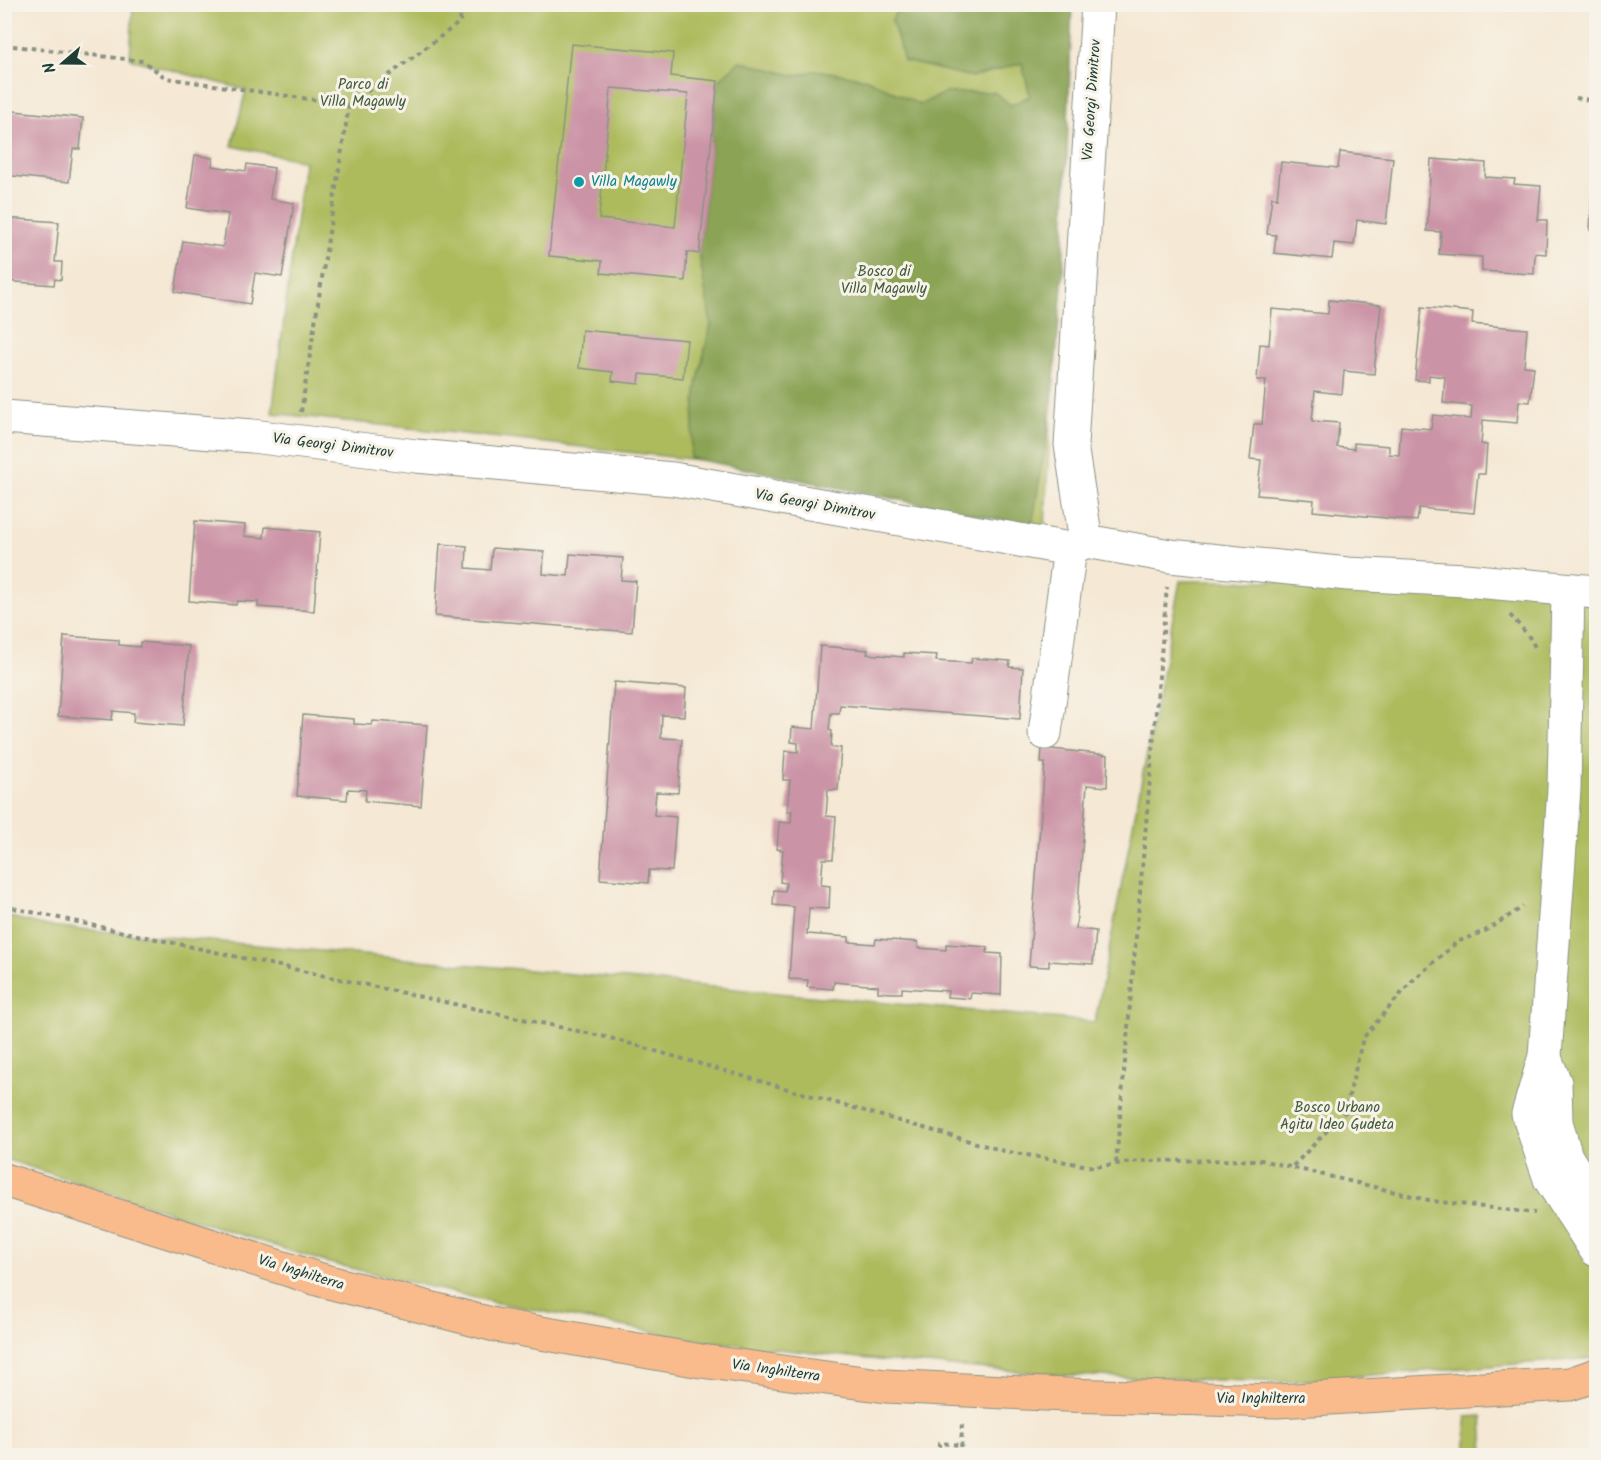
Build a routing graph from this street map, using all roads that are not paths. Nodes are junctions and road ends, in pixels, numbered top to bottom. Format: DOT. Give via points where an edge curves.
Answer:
graph roads {
  1 [pos="1098,4"];
  2 [pos="4,417"];
  3 [pos="1078,545"];
  4 [pos="1582,592"];
  5 [pos="1045,733"];
  6 [pos="1545,1056"];
  7 [pos="4,1180"];
  8 [pos="1596,1205"];
  9 [pos="1596,1250"];
  10 [pos="1588,1383"];
  1 -- 3 [label="street, Via Georgi Dimitrov" via="1071,445"];
  2 -- 3 [label="street, Via Georgi Dimitrov" via="252,436 416,456 673,479"];
  3 -- 4 [label="street" via="1348,574"];
  3 -- 5 [label="street"];
  4 -- 6 [label="street"];
  6 -- 8 [label="street" via="1555,1083 1556,1122 1566,1157"];
  6 -- 9 [label="street" via="1528,1114 1536,1145 1550,1179"];
  7 -- 10 [label="main road, Via Inghilterra" via="321,1280 495,1325 701,1361 874,1384 1277,1401"];
}
